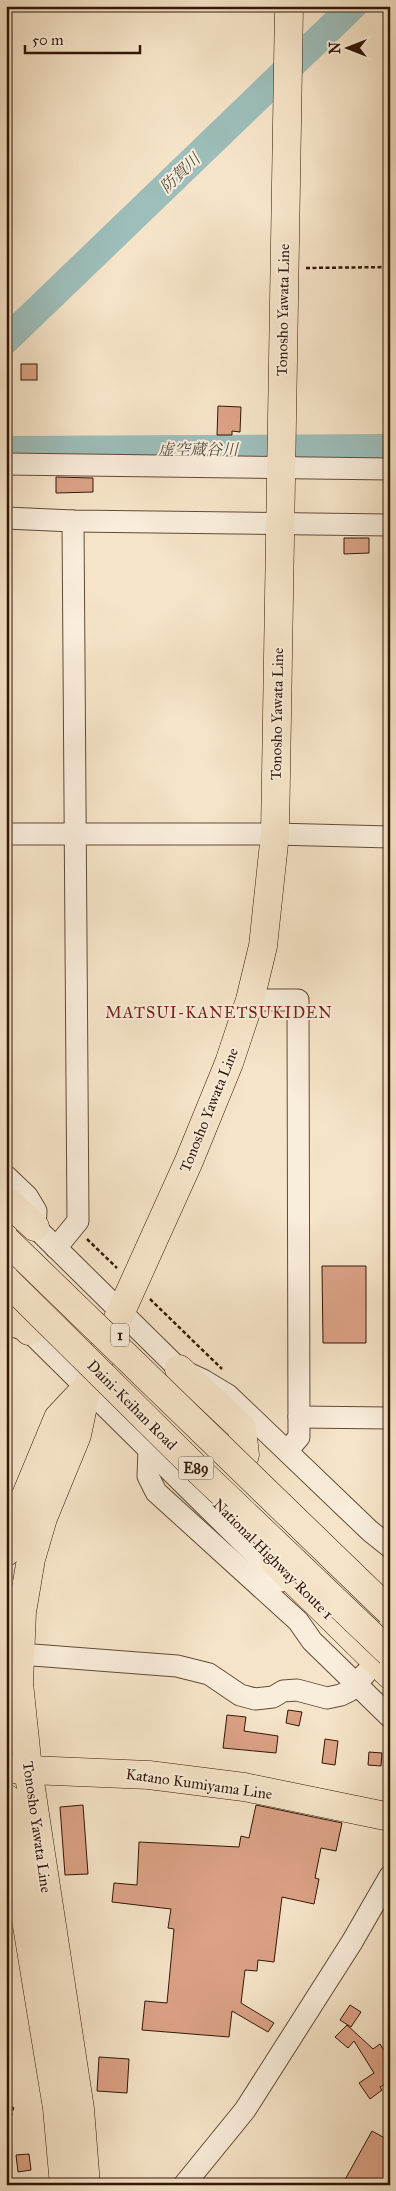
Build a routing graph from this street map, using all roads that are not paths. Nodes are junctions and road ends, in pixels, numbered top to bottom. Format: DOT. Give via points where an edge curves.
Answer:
graph roads {
  1 [pos="289,17"];
  2 [pos="281,458"];
  3 [pos="6,464"];
  4 [pos="390,469"];
  5 [pos="6,518"];
  6 [pos="74,521"];
  7 [pos="280,524"];
  8 [pos="390,525"];
  9 [pos="6,834"];
  10 [pos="74,834"];
  11 [pos="275,834"];
  12 [pos="390,837"];
  13 [pos="250,1000"];
  14 [pos="6,1176"];
  15 [pos="6,1200"];
  16 [pos="6,1225"];
  17 [pos="35,1227"];
  18 [pos="6,1240"];
  19 [pos="56,1248"];
  20 [pos="6,1280"];
  21 [pos="6,1295"];
  22 [pos="6,1309"];
  23 [pos="121,1312"];
  24 [pos="18,1327"];
  25 [pos="179,1369"];
  26 [pos="87,1388"];
  27 [pos="299,1417"];
  28 [pos="390,1418"];
  29 [pos="148,1450"];
  30 [pos="240,1450"];
  31 [pos="288,1450"];
  32 [pos="390,1547"];
  33 [pos="6,1552"];
  34 [pos="390,1596"];
  35 [pos="390,1612"];
  36 [pos="390,1653"];
  37 [pos="20,1654"];
  38 [pos="370,1677"];
  39 [pos="390,1688"];
  40 [pos="390,1717"];
  41 [pos="17,1769"];
  42 [pos="6,1798"];
  43 [pos="390,1817"];
  44 [pos="390,1876"];
  45 [pos="64,2185"];
  46 [pos="86,2185"];
  47 [pos="184,2185"];
  1 -- 2 [label="main road, Tonosho Yawata Line"];
  2 -- 3 [label="street"];
  2 -- 4 [label="street"];
  2 -- 7 [label="main road, Tonosho Yawata Line"];
  5 -- 6 [label="street"];
  6 -- 7 [label="street"];
  6 -- 10 [label="street"];
  7 -- 8 [label="street"];
  7 -- 11 [label="main road, Tonosho Yawata Line"];
  9 -- 10 [label="street"];
  10 -- 11 [label="street"];
  10 -- 19 [label="street" via="78,1221"];
  11 -- 12 [label="street"];
  11 -- 13 [label="main road, Tonosho Yawata Line" via="263,946"];
  13 -- 23 [label="main road, Tonosho Yawata Line" via="226,1072"];
  13 -- 27 [label="street" via="298,1000"];
  14 -- 17 [label="street" via="27,1196 36,1211"];
  15 -- 17 [label="main road"];
  16 -- 30 [label="main road, 1"];
  17 -- 19 [label="street"];
  18 -- 35 [label="main road, Daini-Keihan Road / E89, bridge"];
  19 -- 23 [label="street"];
  20 -- 36 [label="main road, Daini-Keihan Road / E89, bridge"];
  21 -- 38 [label="main road, National Highway Route 1" via="197,1484"];
  22 -- 24 [label="main road"];
  23 -- 25 [label="street"];
  23 -- 26 [label="main road, Tonosho Yawata Line"];
  24 -- 26 [label="street"];
  25 -- 30 [label="main road" via="242,1428"];
  25 -- 31 [label="street" via="228,1396"];
  26 -- 29 [label="street"];
  26 -- 33 [label="main road, Tonosho Yawata Line" via="58,1418"];
  26 -- 37 [label="main road, Tonosho Yawata Line" via="77,1435 43,1518 31,1559 22,1612"];
  27 -- 28 [label="street"];
  27 -- 31 [label="street" via="299,1437"];
  29 -- 38 [label="street" via="148,1476 156,1492 298,1621 312,1641"];
  29 -- 39 [label="street"];
  30 -- 34 [label="main road, 1"];
  31 -- 32 [label="street"];
  37 -- 38 [label="street" via="177,1666 209,1674 240,1695 256,1699 297,1690 327,1698 341,1695"];
  37 -- 41 [label="main road, Tonosho Yawata Line"];
  38 -- 40 [label="street"];
  41 -- 43 [label="main road, Katano Kumiyama Line" via="149,1775 244,1787"];
  41 -- 46 [label="main road, Tonosho Yawata Line" via="80,2109"];
  42 -- 45 [label="main road, Tonosho Yawata Line" via="57,2108"];
  44 -- 47 [label="street" via="245,2110"];
}
